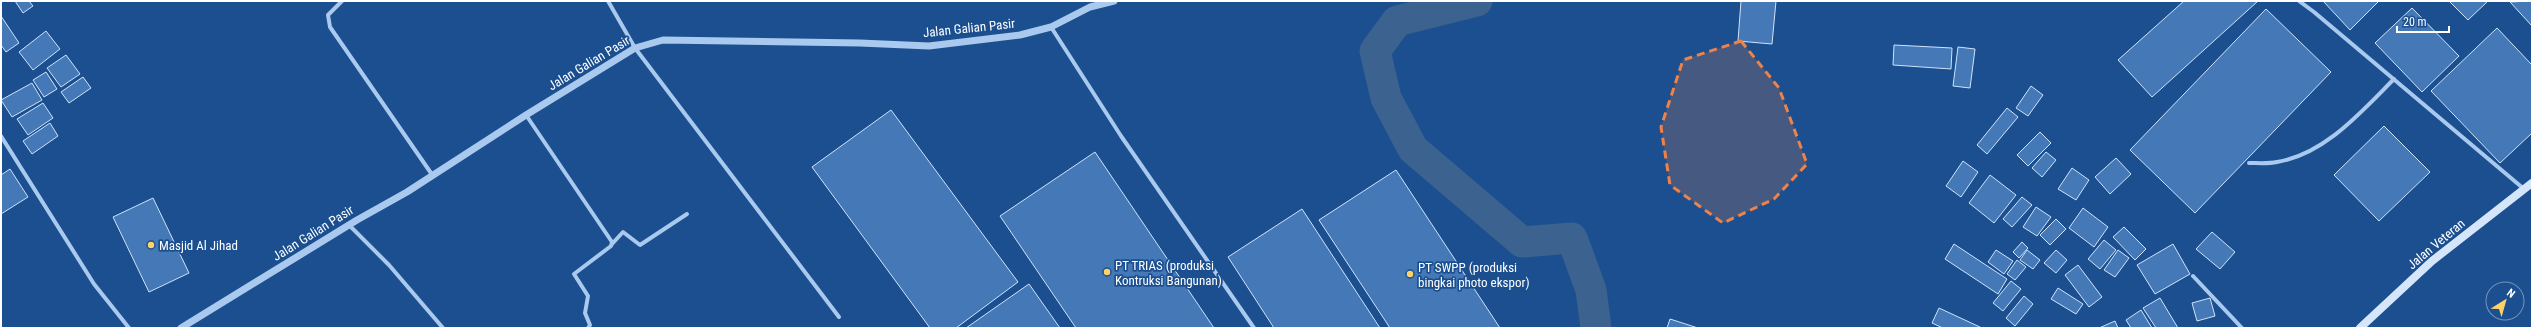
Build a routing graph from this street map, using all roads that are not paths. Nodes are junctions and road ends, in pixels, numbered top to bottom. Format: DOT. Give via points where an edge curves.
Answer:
graph roads {
  1 [pos="342,1"];
  2 [pos="608,1"];
  3 [pos="1114,1"];
  4 [pos="2298,1"];
  5 [pos="1051,26"];
  6 [pos="635,48"];
  7 [pos="2394,80"];
  8 [pos="526,115"];
  9 [pos="1,136"];
  10 [pos="2249,163"];
  11 [pos="433,176"];
  12 [pos="2532,183"];
  13 [pos="2524,189"];
  14 [pos="687,214"];
  15 [pos="349,225"];
  16 [pos="612,244"];
  17 [pos="2193,276"];
  18 [pos="838,317"];
  19 [pos="129,328"];
  20 [pos="180,328"];
  21 [pos="443,328"];
  22 [pos="588,328"];
  23 [pos="1254,328"];
  24 [pos="2242,328"];
  25 [pos="2360,328"];
  1 -- 11 [label="street" via="328,15 330,27"];
  2 -- 6 [label="street"];
  3 -- 5 [label="street, Jalan Galian Pasir" via="1090,7"];
  4 -- 7 [label="street"];
  5 -- 6 [label="street, Jalan Galian Pasir" via="1020,35 929,46 663,40"];
  5 -- 23 [label="street" via="1121,136"];
  6 -- 8 [label="street, Jalan Galian Pasir"];
  6 -- 18 [label="street"];
  7 -- 10 [label="street" via="2349,123 2310,151 2277,162"];
  7 -- 13 [label="street"];
  8 -- 11 [label="street, Jalan Galian Pasir"];
  8 -- 16 [label="street"];
  9 -- 19 [label="street" via="94,284"];
  11 -- 15 [label="street, Jalan Galian Pasir"];
  12 -- 13 [label="main road, Jalan Veteran"];
  13 -- 25 [label="main road, Jalan Veteran" via="2432,261"];
  14 -- 16 [label="street" via="640,245 624,232"];
  15 -- 20 [label="street, Jalan Galian Pasir"];
  15 -- 21 [label="street" via="389,265"];
  16 -- 22 [label="street" via="574,274 588,296 585,313 590,324"];
  17 -- 24 [label="street" via="2208,289"];
}
